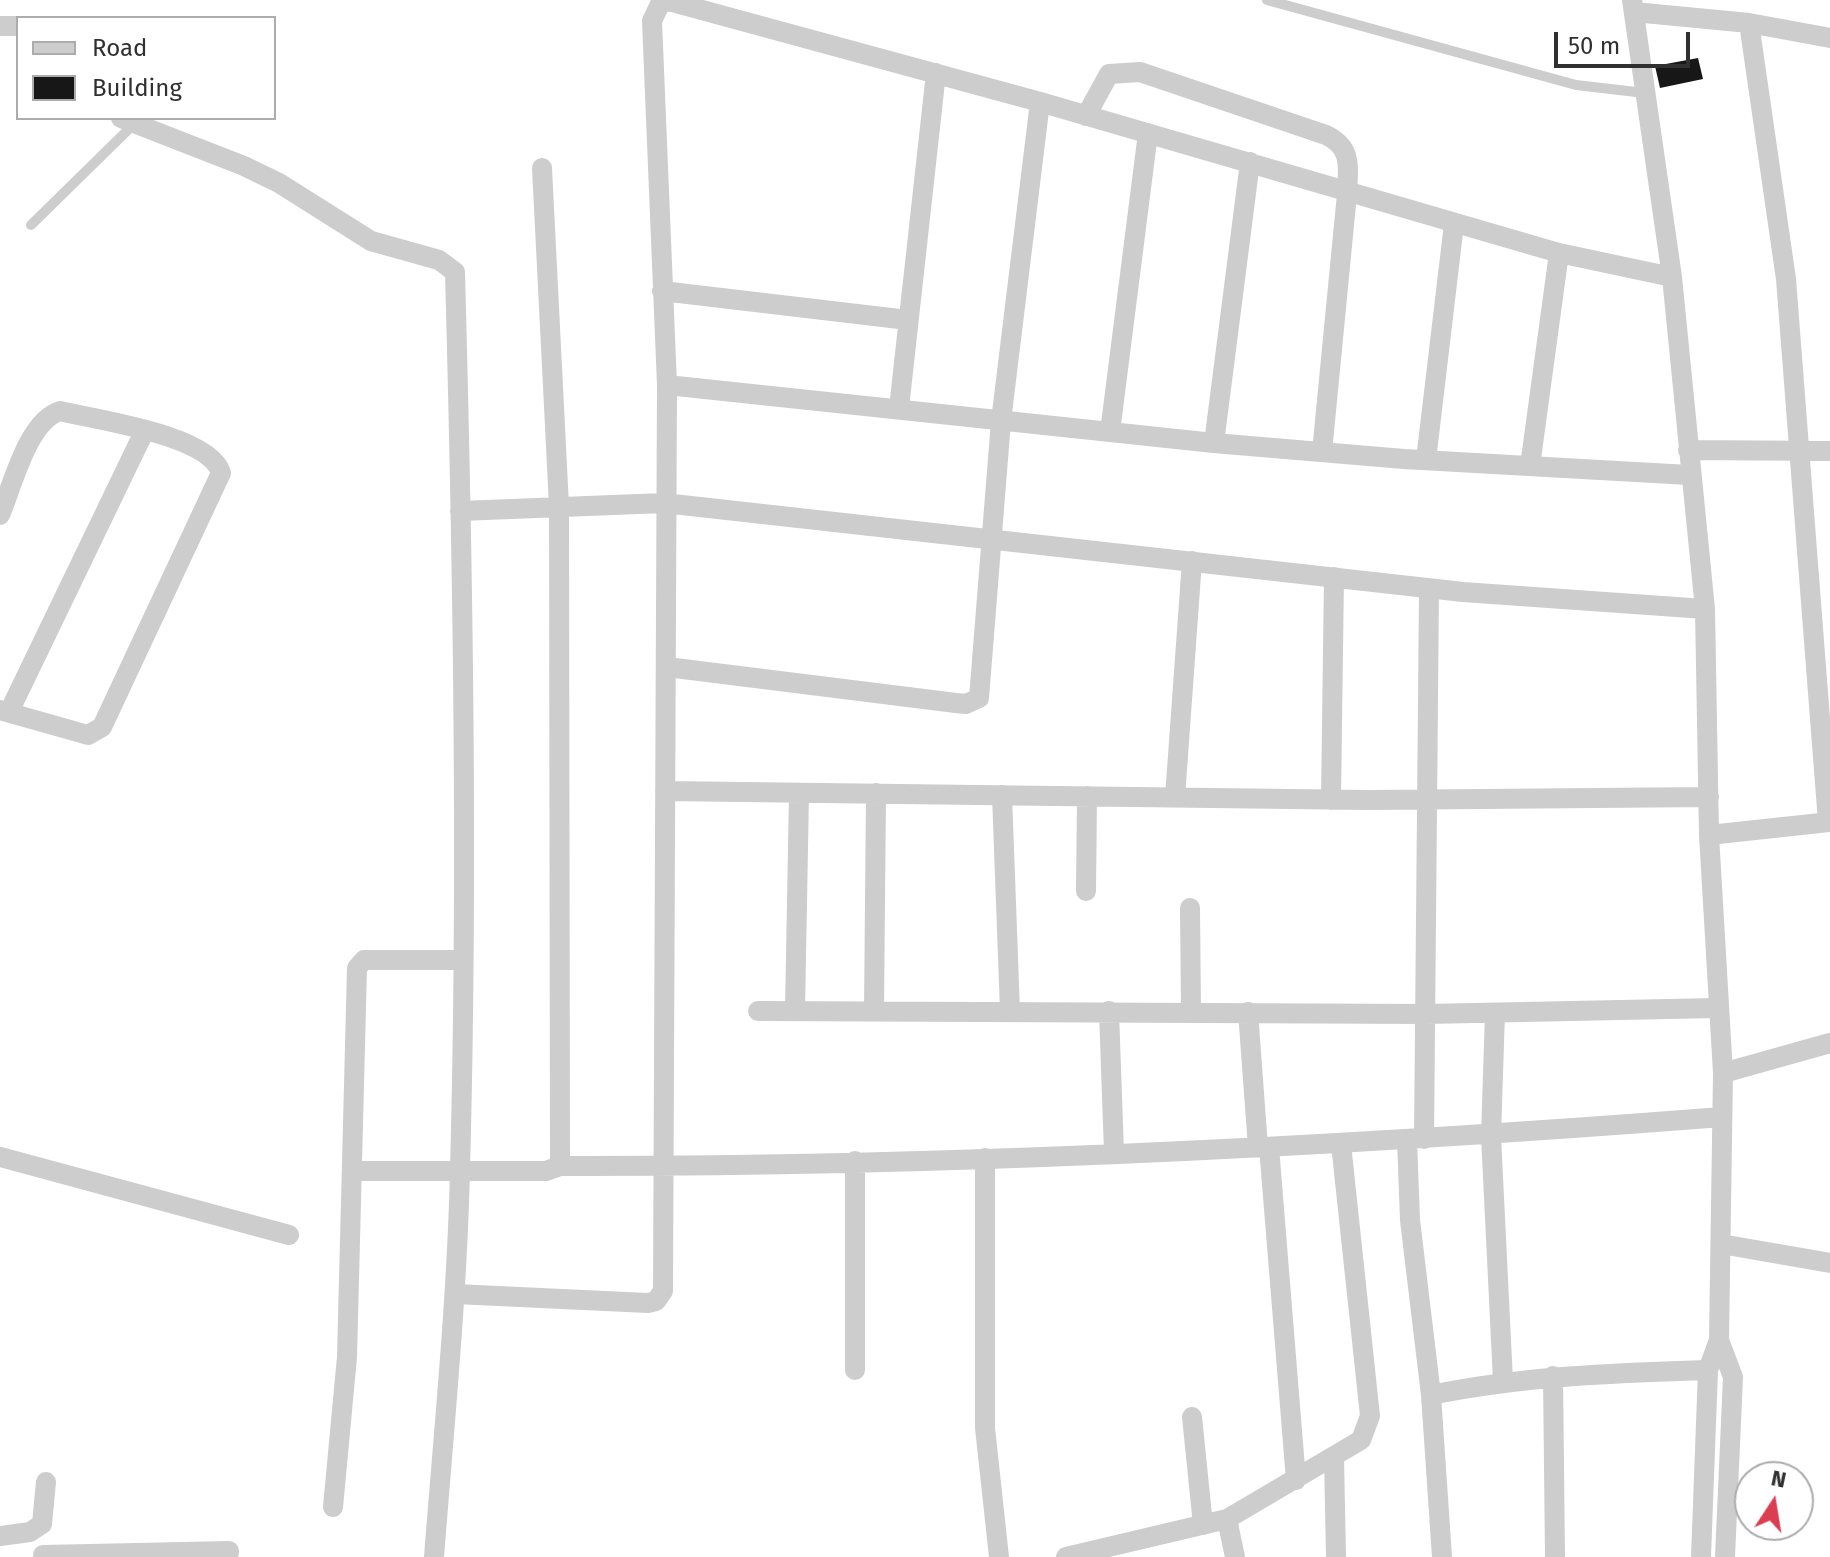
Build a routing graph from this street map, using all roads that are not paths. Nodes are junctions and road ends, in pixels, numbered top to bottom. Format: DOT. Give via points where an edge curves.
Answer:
graph roads {
  1 [pos="669,0"];
  2 [pos="1267,0"];
  3 [pos="1633,6"];
  4 [pos="1749,23"];
  5 [pos="1830,38"];
  6 [pos="936,73"];
  7 [pos="1645,93"];
  8 [pos="1040,102"];
  9 [pos="1086,116"];
  10 [pos="128,121"];
  11 [pos="1148,133"];
  12 [pos="1250,162"];
  13 [pos="542,168"];
  14 [pos="1347,194"];
  15 [pos="1454,224"];
  16 [pos="31,225"];
  17 [pos="1559,253"];
  18 [pos="1672,277"];
  19 [pos="662,291"];
  20 [pos="908,320"];
  21 [pos="667,385"];
  22 [pos="899,408"];
  23 [pos="1001,421"];
  24 [pos="144,432"];
  25 [pos="1110,432"];
  26 [pos="1214,443"];
  27 [pos="1688,450"];
  28 [pos="1830,451"];
  29 [pos="1322,452"];
  30 [pos="1800,453"];
  31 [pos="1426,460"];
  32 [pos="1530,466"];
  33 [pos="1689,475"];
  34 [pos="664,503"];
  35 [pos="559,506"];
  36 [pos="460,511"];
  37 [pos="0,515"];
  38 [pos="993,538"];
  39 [pos="1192,561"];
  40 [pos="1334,577"];
  41 [pos="1429,589"];
  42 [pos="1705,609"];
  43 [pos="667,667"];
  44 [pos="4,711"];
  45 [pos="665,791"];
  46 [pos="799,793"];
  47 [pos="876,793"];
  48 [pos="1002,795"];
  49 [pos="1087,796"];
  50 [pos="1175,797"];
  51 [pos="1709,797"];
  52 [pos="1331,800"];
  53 [pos="1429,800"];
  54 [pos="1829,822"];
  55 [pos="1709,835"];
  56 [pos="1086,891"];
  57 [pos="1190,908"];
  58 [pos="461,960"];
  59 [pos="1717,1008"];
  60 [pos="758,1011"];
  61 [pos="795,1011"];
  62 [pos="874,1011"];
  63 [pos="1010,1011"];
  64 [pos="1109,1011"];
  65 [pos="1191,1012"];
  66 [pos="1248,1012"];
  67 [pos="1495,1013"];
  68 [pos="1426,1014"];
  69 [pos="1830,1043"];
  70 [pos="1723,1073"];
  71 [pos="1722,1117"];
  72 [pos="1491,1136"];
  73 [pos="1415,1139"];
  74 [pos="1341,1144"];
  75 [pos="1264,1147"];
  76 [pos="1114,1153"];
  77 [pos="0,1157"];
  78 [pos="985,1158"];
  79 [pos="855,1161"];
  80 [pos="560,1166"];
  81 [pos="664,1166"];
  82 [pos="460,1170"];
  83 [pos="353,1171"];
  84 [pos="289,1235"];
  85 [pos="1721,1244"];
  86 [pos="1830,1263"];
  87 [pos="455,1294"];
  88 [pos="1719,1340"];
  89 [pos="855,1370"];
  90 [pos="1708,1370"];
  91 [pos="1553,1376"];
  92 [pos="1503,1381"];
  93 [pos="1431,1395"];
  94 [pos="1192,1417"];
  95 [pos="1334,1457"];
  96 [pos="1296,1480"];
  97 [pos="46,1482"];
  98 [pos="333,1507"];
  99 [pos="1227,1519"];
  100 [pos="1203,1525"];
  101 [pos="0,1536"];
  102 [pos="1133,1549"];
  103 [pos="43,1555"];
  104 [pos="228,1557"];
  105 [pos="434,1557"];
  106 [pos="999,1557"];
  107 [pos="1066,1557"];
  108 [pos="1235,1557"];
  109 [pos="1336,1557"];
  110 [pos="1442,1557"];
  111 [pos="1555,1557"];
  112 [pos="1701,1557"];
  113 [pos="1725,1557"];
  1 -- 6 [label="street"];
  1 -- 19 [label="street" via="660,4 652,21"];
  2 -- 7 [label="lane" via="1576,85"];
  3 -- 4 [label="street"];
  3 -- 7 [label="street"];
  4 -- 5 [label="street"];
  4 -- 30 [label="street" via="1786,279"];
  6 -- 8 [label="street"];
  6 -- 20 [label="street"];
  7 -- 18 [label="street"];
  8 -- 9 [label="street"];
  8 -- 23 [label="street"];
  9 -- 11 [label="street"];
  9 -- 14 [label="street" via="1109,74 1140,72 1338,140 1349,156"];
  10 -- 16 [label="lane"];
  10 -- 36 [label="street" via="244,166 371,241 439,260 455,272"];
  11 -- 12 [label="street"];
  11 -- 25 [label="street"];
  12 -- 14 [label="street"];
  12 -- 26 [label="street"];
  13 -- 35 [label="street"];
  14 -- 15 [label="street"];
  14 -- 29 [label="street"];
  15 -- 17 [label="street"];
  15 -- 31 [label="street"];
  17 -- 18 [label="street"];
  17 -- 32 [label="street"];
  18 -- 27 [label="street"];
  19 -- 20 [label="street"];
  19 -- 21 [label="street"];
  20 -- 22 [label="street"];
  21 -- 22 [label="street"];
  21 -- 34 [label="street"];
  22 -- 23 [label="street"];
  23 -- 25 [label="street"];
  23 -- 38 [label="street"];
  24 -- 37 [label="street" via="60,411 48,415 36,427"];
  24 -- 44 [label="street"];
  24 -- 44 [label="street" via="204,450 218,462 221,473 102,727 88,735"];
  25 -- 26 [label="street"];
  26 -- 29 [label="street"];
  27 -- 30 [label="street"];
  27 -- 33 [label="street"];
  28 -- 30 [label="street"];
  29 -- 31 [label="street"];
  30 -- 54 [label="street"];
  31 -- 32 [label="street"];
  32 -- 33 [label="street"];
  33 -- 42 [label="street"];
  34 -- 35 [label="street"];
  34 -- 38 [label="street"];
  34 -- 43 [label="street"];
  35 -- 36 [label="street"];
  35 -- 80 [label="street"];
  36 -- 58 [label="street"];
  38 -- 39 [label="street"];
  38 -- 43 [label="street" via="981,690 974,701"];
  39 -- 40 [label="street"];
  39 -- 50 [label="street"];
  40 -- 41 [label="street"];
  40 -- 52 [label="street"];
  41 -- 42 [label="street"];
  41 -- 53 [label="street"];
  42 -- 51 [label="street"];
  43 -- 45 [label="street"];
  45 -- 46 [label="street"];
  45 -- 81 [label="street"];
  46 -- 47 [label="street"];
  46 -- 61 [label="street"];
  47 -- 48 [label="street"];
  47 -- 62 [label="street"];
  48 -- 49 [label="street"];
  48 -- 63 [label="street"];
  49 -- 50 [label="street"];
  49 -- 56 [label="street"];
  50 -- 52 [label="street"];
  51 -- 53 [label="street"];
  51 -- 55 [label="street"];
  52 -- 53 [label="street"];
  53 -- 68 [label="street"];
  54 -- 55 [label="street"];
  55 -- 59 [label="street"];
  57 -- 65 [label="street"];
  58 -- 82 [label="street"];
  58 -- 83 [label="street" via="364,960 357,968"];
  59 -- 67 [label="street"];
  59 -- 70 [label="street"];
  60 -- 61 [label="street"];
  61 -- 62 [label="street"];
  62 -- 63 [label="street"];
  63 -- 64 [label="street"];
  64 -- 65 [label="street"];
  64 -- 76 [label="street"];
  65 -- 66 [label="street"];
  66 -- 68 [label="street"];
  66 -- 75 [label="street"];
  67 -- 68 [label="street"];
  67 -- 72 [label="street"];
  68 -- 73 [label="street"];
  69 -- 70 [label="street"];
  70 -- 71 [label="street"];
  71 -- 72 [label="street"];
  71 -- 85 [label="street"];
  72 -- 73 [label="street"];
  72 -- 92 [label="street"];
  73 -- 74 [label="street"];
  73 -- 93 [label="street" via="1410,1220"];
  74 -- 75 [label="street"];
  74 -- 95 [label="street" via="1370,1416 1361,1440"];
  75 -- 76 [label="street"];
  75 -- 96 [label="street"];
  76 -- 78 [label="street"];
  77 -- 84 [label="street"];
  78 -- 79 [label="street"];
  78 -- 106 [label="street" via="985,1428"];
  79 -- 81 [label="street"];
  79 -- 89 [label="street"];
  80 -- 81 [label="street"];
  80 -- 82 [label="street" via="546,1171"];
  81 -- 87 [label="street" via="663,1291 656,1301"];
  82 -- 83 [label="street"];
  82 -- 87 [label="street"];
  83 -- 98 [label="street" via="347,1357"];
  85 -- 86 [label="street"];
  85 -- 88 [label="street"];
  87 -- 105 [label="street"];
  88 -- 90 [label="street"];
  88 -- 113 [label="street" via="1733,1377"];
  90 -- 91 [label="street"];
  90 -- 112 [label="street"];
  91 -- 92 [label="street"];
  91 -- 111 [label="street"];
  92 -- 93 [label="street"];
  93 -- 110 [label="street"];
  94 -- 100 [label="street"];
  95 -- 96 [label="street"];
  95 -- 109 [label="street"];
  96 -- 99 [label="street"];
  97 -- 101 [label="street" via="42,1524 30,1532"];
  99 -- 100 [label="street"];
  99 -- 108 [label="street"];
  100 -- 102 [label="street"];
  102 -- 107 [label="street"];
  103 -- 104 [label="street" via="229,1551"];
}
